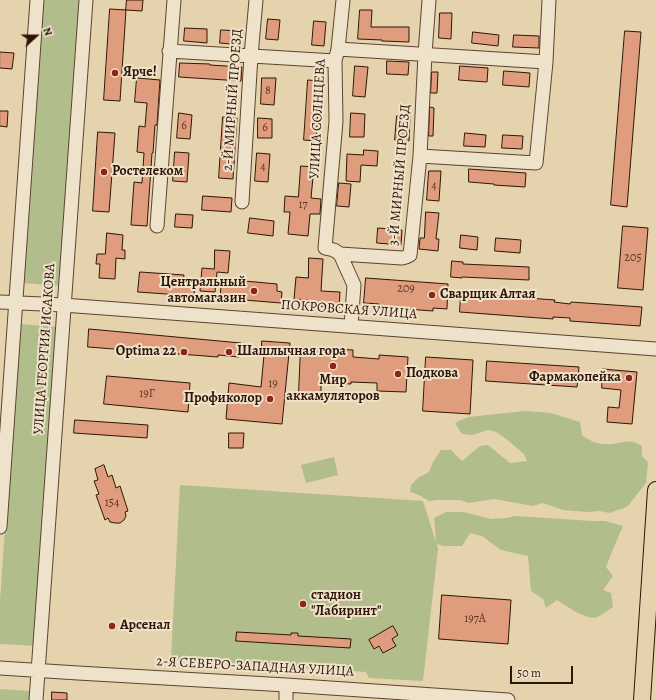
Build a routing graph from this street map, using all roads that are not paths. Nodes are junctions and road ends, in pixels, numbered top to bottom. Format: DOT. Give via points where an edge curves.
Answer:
graph roads {
  1 [pos="36,0"];
  2 [pos="86,0"];
  3 [pos="174,0"];
  4 [pos="256,0"];
  5 [pos="343,0"];
  6 [pos="429,0"];
  7 [pos="549,0"];
  8 [pos="169,51"];
  9 [pos="425,54"];
  10 [pos="337,55"];
  11 [pos="251,56"];
  12 [pos="546,62"];
  13 [pos="420,156"];
  14 [pos="242,202"];
  15 [pos="157,226"];
  16 [pos="340,254"];
  17 [pos="0,302"];
  18 [pos="15,302"];
  19 [pos="63,305"];
  20 [pos="351,326"];
  21 [pos="656,349"];
  22 [pos="656,490"];
  23 [pos="655,523"];
  24 [pos="0,527"];
  25 [pos="0,668"];
  26 [pos="38,670"];
  27 [pos="286,685"];
  28 [pos="36,700"];
  29 [pos="286,700"];
  30 [pos="508,700"];
  31 [pos="642,700"];
  1 -- 18 [label="street"];
  2 -- 19 [label="street, УЛИЦА ГЕОРГИЯ ИСАКОВА"];
  3 -- 8 [label="street"];
  4 -- 11 [label="street, 2-Й МИРНЫЙ ПРОЕЗД"];
  5 -- 10 [label="street, УЛИЦА СОЛНЦЕВА"];
  6 -- 9 [label="street, 3-Й МИРНЫЙ ПРОЕЗД"];
  7 -- 12 [label="street"];
  8 -- 11 [label="street"];
  8 -- 15 [label="street"];
  9 -- 10 [label="street"];
  9 -- 12 [label="street"];
  9 -- 13 [label="street, 3-Й МИРНЫЙ ПРОЕЗД"];
  10 -- 11 [label="street"];
  10 -- 16 [label="street, УЛИЦА СОЛНЦЕВА" via="336,121 325,248"];
  11 -- 14 [label="street, 2-Й МИРНЫЙ ПРОЕЗД"];
  12 -- 13 [label="street" via="536,163"];
  13 -- 16 [label="street, 3-Й МИРНЫЙ ПРОЕЗД" via="410,255 402,258"];
  16 -- 20 [label="street" via="354,285"];
  17 -- 18 [label="street, ПОКРОВСКАЯ УЛИЦА"];
  18 -- 19 [label="street, ПОКРОВСКАЯ УЛИЦА"];
  18 -- 24 [label="street"];
  19 -- 20 [label="street, ПОКРОВСКАЯ УЛИЦА"];
  19 -- 26 [label="street, УЛИЦА ГЕОРГИЯ ИСАКОВА"];
  20 -- 21 [label="street, ПОКРОВСКАЯ УЛИЦА"];
  22 -- 23 [label="main road"];
  23 -- 31 [label="main road"];
  25 -- 26 [label="street, 2-Я СЕВЕРО-ЗАПАДНАЯ УЛИЦА"];
  26 -- 27 [label="street, 2-Я СЕВЕРО-ЗАПАДНАЯ УЛИЦА"];
  26 -- 28 [label="street, УЛИЦА ГЕОРГИЯ ИСАКОВА"];
  27 -- 29 [label="street"];
  27 -- 30 [label="street, 2-Я СЕВЕРО-ЗАПАДНАЯ УЛИЦА"];
}
